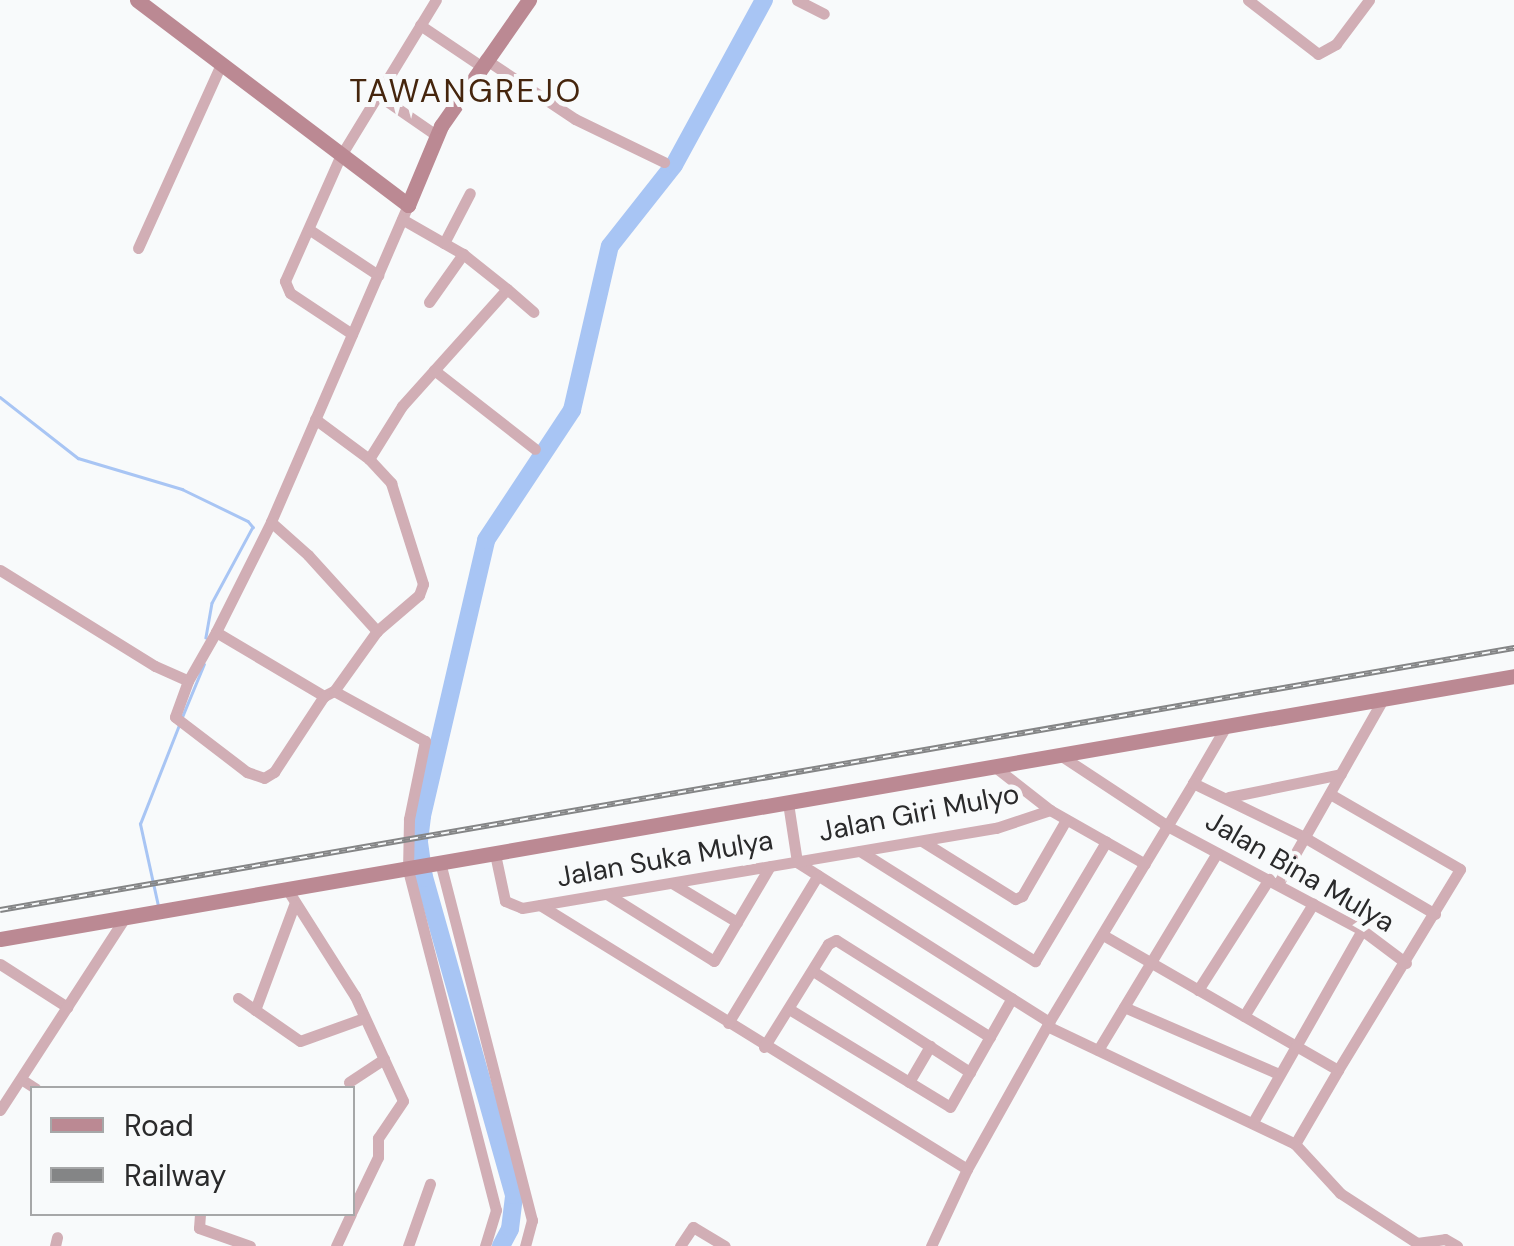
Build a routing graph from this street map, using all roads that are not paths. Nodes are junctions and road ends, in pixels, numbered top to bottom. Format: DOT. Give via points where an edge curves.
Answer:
graph roads {
  1 [pos="137,0"];
  2 [pos="436,0"];
  3 [pos="796,0"];
  4 [pos="1248,0"];
  5 [pos="1369,0"];
  6 [pos="522,2"];
  7 [pos="824,14"];
  8 [pos="420,25"];
  9 [pos="483,62"];
  10 [pos="220,64"];
  11 [pos="378,95"];
  12 [pos="436,135"];
  13 [pos="340,157"];
  14 [pos="664,162"];
  15 [pos="470,194"];
  16 [pos="405,212"];
  17 [pos="310,230"];
  18 [pos="444,243"];
  19 [pos="138,248"];
  20 [pos="463,254"];
  21 [pos="378,274"];
  22 [pos="508,290"];
  23 [pos="429,302"];
  24 [pos="533,312"];
  25 [pos="352,334"];
  26 [pos="434,370"];
  27 [pos="315,419"];
  28 [pos="535,449"];
  29 [pos="370,459"];
  30 [pos="271,522"];
  31 [pos="0,570"];
  32 [pos="377,631"];
  33 [pos="216,632"];
  34 [pos="1514,676"];
  35 [pos="188,681"];
  36 [pos="329,693"];
  37 [pos="1383,699"];
  38 [pos="1226,726"];
  39 [pos="1063,757"];
  40 [pos="995,767"];
  41 [pos="1341,774"];
  42 [pos="1193,784"];
  43 [pos="1330,794"];
  44 [pos="1228,797"];
  45 [pos="788,803"];
  46 [pos="1050,810"];
  47 [pos="1066,820"];
  48 [pos="1169,826"];
  49 [pos="1304,837"];
  50 [pos="922,841"];
  51 [pos="1106,842"];
  52 [pos="860,851"];
  53 [pos="1217,853"];
  54 [pos="495,854"];
  55 [pos="798,862"];
  56 [pos="1145,864"];
  57 [pos="438,866"];
  58 [pos="770,866"];
  59 [pos="411,870"];
  60 [pos="818,875"];
  61 [pos="1274,882"];
  62 [pos="672,883"];
  63 [pos="287,889"];
  64 [pos="607,894"];
  65 [pos="1313,904"];
  66 [pos="294,905"];
  67 [pos="540,905"];
  68 [pos="1436,914"];
  69 [pos="124,919"];
  70 [pos="737,922"];
  71 [pos="1362,930"];
  72 [pos="1103,935"];
  73 [pos="0,939"];
  74 [pos="1406,963"];
  75 [pos="0,964"];
  76 [pos="1151,964"];
  77 [pos="813,971"];
  78 [pos="1198,990"];
  79 [pos="238,998"];
  80 [pos="1012,998"];
  81 [pos="67,1006"];
  82 [pos="1124,1007"];
  83 [pos="789,1008"];
  84 [pos="255,1010"];
  85 [pos="1244,1016"];
  86 [pos="364,1018"];
  87 [pos="728,1023"];
  88 [pos="1048,1024"];
  89 [pos="990,1037"];
  90 [pos="930,1046"];
  91 [pos="1293,1046"];
  92 [pos="764,1047"];
  93 [pos="1098,1050"];
  94 [pos="384,1058"];
  95 [pos="1338,1070"];
  96 [pos="970,1072"];
  97 [pos="1278,1074"];
  98 [pos="20,1079"];
  99 [pos="349,1082"];
  100 [pos="909,1082"];
  101 [pos="32,1086"];
  102 [pos="5,1091"];
  103 [pos="0,1110"];
  104 [pos="1253,1122"];
  105 [pos="1294,1144"];
  106 [pos="967,1170"];
  107 [pos="430,1184"];
  108 [pos="355,1206"];
  109 [pos="200,1216"];
  110 [pos="350,1216"];
  111 [pos="250,1246"];
  112 [pos="336,1246"];
  113 [pos="408,1246"];
  114 [pos="485,1246"];
  115 [pos="525,1246"];
  116 [pos="680,1246"];
  117 [pos="725,1246"];
  118 [pos="931,1246"];
  119 [pos="1457,1246"];
  1 -- 10 [label="main road"];
  2 -- 8 [label="street"];
  3 -- 7 [label="street"];
  4 -- 5 [label="street" via="1318,54 1336,44"];
  6 -- 9 [label="main road"];
  8 -- 9 [label="street"];
  8 -- 11 [label="street"];
  9 -- 12 [label="main road"];
  9 -- 14 [label="street" via="574,119"];
  10 -- 13 [label="main road"];
  10 -- 19 [label="street"];
  11 -- 12 [label="street"];
  11 -- 13 [label="street"];
  12 -- 16 [label="main road"];
  13 -- 16 [label="main road"];
  13 -- 17 [label="street"];
  15 -- 18 [label="street"];
  16 -- 18 [label="street"];
  16 -- 21 [label="street"];
  17 -- 21 [label="street"];
  17 -- 25 [label="street" via="285,281 290,293"];
  18 -- 20 [label="street"];
  20 -- 22 [label="street"];
  20 -- 23 [label="street"];
  21 -- 25 [label="street"];
  22 -- 24 [label="street"];
  22 -- 26 [label="street"];
  25 -- 27 [label="street"];
  26 -- 28 [label="street"];
  26 -- 29 [label="street"];
  27 -- 29 [label="street"];
  27 -- 30 [label="street"];
  29 -- 32 [label="street" via="396,492 423,584"];
  30 -- 32 [label="street"];
  30 -- 33 [label="street"];
  31 -- 35 [label="street"];
  32 -- 36 [label="street"];
  33 -- 35 [label="street"];
  33 -- 36 [label="street"];
  34 -- 37 [label="main road"];
  35 -- 36 [label="street" via="180,724 264,778"];
  36 -- 59 [label="street" via="425,741 409,819"];
  37 -- 38 [label="main road"];
  37 -- 41 [label="street"];
  38 -- 39 [label="main road"];
  38 -- 42 [label="street"];
  39 -- 40 [label="main road"];
  39 -- 48 [label="street, Jalan Bina Mulya"];
  40 -- 45 [label="main road"];
  40 -- 46 [label="street"];
  41 -- 43 [label="street"];
  41 -- 44 [label="street"];
  42 -- 44 [label="street"];
  42 -- 48 [label="street"];
  43 -- 49 [label="street"];
  43 -- 68 [label="street" via="1460,869"];
  44 -- 49 [label="street"];
  45 -- 54 [label="main road"];
  45 -- 55 [label="street"];
  46 -- 47 [label="street"];
  46 -- 50 [label="street, Jalan Giri Mulyo"];
  47 -- 50 [label="street" via="1015,899"];
  47 -- 51 [label="street"];
  48 -- 53 [label="street, Jalan Bina Mulya"];
  48 -- 56 [label="street"];
  49 -- 61 [label="street"];
  49 -- 68 [label="street"];
  50 -- 52 [label="street, Jalan Giri Mulyo"];
  51 -- 52 [label="street" via="1035,961"];
  51 -- 56 [label="street"];
  52 -- 55 [label="street, Jalan Giri Mulyo"];
  53 -- 61 [label="street, Jalan Bina Mulya"];
  53 -- 76 [label="street"];
  54 -- 57 [label="main road"];
  54 -- 67 [label="street" via="508,904"];
  55 -- 58 [label="street, Jalan Suka Mulya"];
  55 -- 60 [label="street"];
  56 -- 72 [label="street"];
  57 -- 59 [label="main road"];
  57 -- 115 [label="street" via="532,1220"];
  58 -- 62 [label="street, Jalan Suka Mulya"];
  58 -- 70 [label="street"];
  59 -- 63 [label="main road"];
  59 -- 114 [label="street" via="496,1210"];
  60 -- 80 [label="street"];
  60 -- 87 [label="street"];
  61 -- 65 [label="street, Jalan Bina Mulya"];
  61 -- 78 [label="street"];
  62 -- 64 [label="street, Jalan Suka Mulya"];
  62 -- 70 [label="street"];
  63 -- 66 [label="street"];
  63 -- 69 [label="main road"];
  64 -- 67 [label="street, Jalan Suka Mulya"];
  64 -- 70 [label="street" via="714,961"];
  65 -- 71 [label="street, Jalan Bina Mulya"];
  65 -- 85 [label="street"];
  66 -- 84 [label="street"];
  66 -- 86 [label="street"];
  67 -- 87 [label="street"];
  68 -- 74 [label="street"];
  69 -- 73 [label="main road"];
  69 -- 81 [label="street"];
  71 -- 74 [label="street, Jalan Bina Mulya"];
  71 -- 91 [label="street"];
  72 -- 76 [label="street"];
  72 -- 88 [label="street"];
  74 -- 95 [label="street"];
  75 -- 81 [label="street"];
  76 -- 78 [label="street"];
  76 -- 82 [label="street"];
  77 -- 83 [label="street"];
  77 -- 89 [label="street" via="836,940"];
  77 -- 90 [label="street"];
  78 -- 85 [label="street"];
  79 -- 84 [label="street"];
  80 -- 88 [label="street"];
  80 -- 89 [label="street"];
  81 -- 98 [label="street"];
  82 -- 93 [label="street"];
  82 -- 97 [label="street"];
  83 -- 92 [label="street"];
  83 -- 100 [label="street"];
  84 -- 86 [label="street" via="303,1041"];
  85 -- 91 [label="street"];
  86 -- 94 [label="street"];
  87 -- 92 [label="street"];
  88 -- 93 [label="street"];
  88 -- 106 [label="street"];
  89 -- 96 [label="street"];
  90 -- 96 [label="street"];
  90 -- 100 [label="street"];
  91 -- 95 [label="street"];
  91 -- 97 [label="street"];
  92 -- 106 [label="street"];
  93 -- 104 [label="street"];
  94 -- 99 [label="street"];
  94 -- 108 [label="street" via="402,1105 378,1138 378,1157"];
  95 -- 105 [label="street"];
  96 -- 100 [label="street" via="950,1107"];
  97 -- 104 [label="street"];
  98 -- 101 [label="street"];
  98 -- 102 [label="street"];
  102 -- 103 [label="street"];
  104 -- 105 [label="street"];
  105 -- 119 [label="street" via="1367,1214 1417,1242 1445,1238"];
  106 -- 118 [label="street"];
  107 -- 113 [label="street"];
  109 -- 111 [label="street" via="198,1228"];
  110 -- 112 [label="street"];
  116 -- 117 [label="street" via="693,1227"];
}
